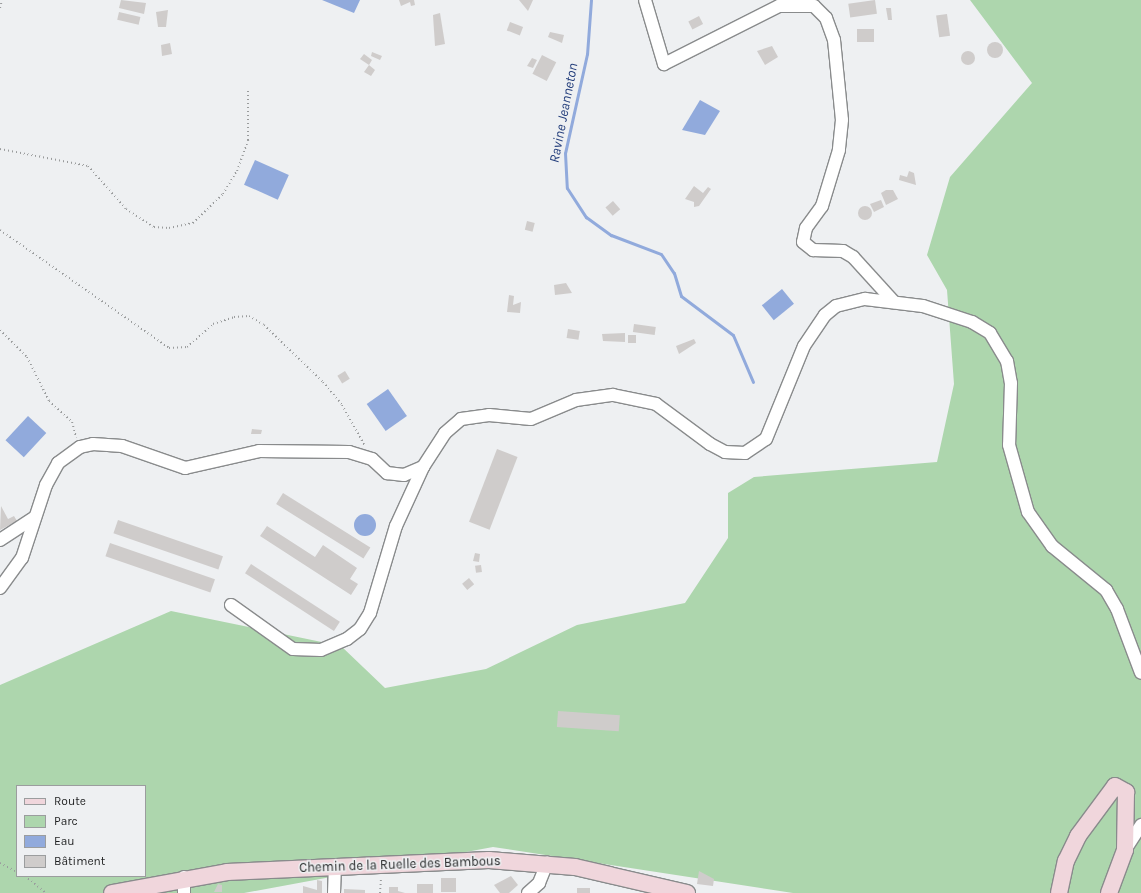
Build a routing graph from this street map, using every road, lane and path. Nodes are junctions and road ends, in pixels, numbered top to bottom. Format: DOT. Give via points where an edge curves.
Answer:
graph roads {
  1 [pos="2,0"];
  2 [pos="645,0"];
  3 [pos="778,3"];
  4 [pos="0,8"];
  5 [pos="248,90"];
  6 [pos="0,149"];
  7 [pos="0,230"];
  8 [pos="894,302"];
  9 [pos="0,330"];
  10 [pos="80,447"];
  11 [pos="372,459"];
  12 [pos="423,467"];
  13 [pos="35,517"];
  14 [pos="0,540"];
  15 [pos="0,588"];
  16 [pos="231,605"];
  17 [pos="1141,673"];
  18 [pos="1141,825"];
  19 [pos="1125,850"];
  20 [pos="0,863"];
  21 [pos="547,863"];
  22 [pos="382,866"];
  23 [pos="335,868"];
  24 [pos="16,871"];
  25 [pos="26,877"];
  26 [pos="184,877"];
  27 [pos="46,893"];
  28 [pos="112,893"];
  29 [pos="184,893"];
  30 [pos="334,893"];
  31 [pos="380,893"];
  32 [pos="528,893"];
  33 [pos="687,893"];
  34 [pos="1059,893"];
  35 [pos="1109,893"];
  1 -- 4 [label="path"];
  2 -- 3 [label="street" via="664,64"];
  3 -- 8 [label="street" via="814,6 826,18 834,40 842,120 834,174 822,206 806,228 803,242 813,250 843,251 853,257"];
  5 -- 6 [label="path" via="248,140 237,171 224,194 193,223 169,228 154,227 126,209 88,166"];
  7 -- 11 [label="path" via="169,348 187,347 205,329 234,317 250,316 264,325 342,405"];
  8 -- 12 [label="street" via="850,300 825,315 804,346 766,439 745,453 725,452 710,444 656,404 613,394 582,398 530,419 489,415 461,419 444,432"];
  8 -- 17 [label="street" via="923,306 972,322 990,333 999,346 1007,361 1011,383 1009,445 1028,512 1052,546 1106,590 1117,609"];
  9 -- 10 [label="path" via="27,357 49,401 72,422"];
  10 -- 11 [label="street" via="106,443 122,446 185,468 275,450 349,452"];
  10 -- 13 [label="street" via="55,469"];
  11 -- 12 [label="street" via="394,475"];
  12 -- 16 [label="street" via="401,511 370,613 360,629 347,639 321,650 294,649"];
  13 -- 14 [label="street"];
  13 -- 15 [label="street" via="22,558"];
  18 -- 19 [label="street"];
  19 -- 34 [label="street" via="1126,792 1115,786 1078,836 1066,861"];
  19 -- 35 [label="street"];
  20 -- 24 [label="path"];
  21 -- 22 [label="street, Chemin de la Ruelle des Bambous" via="489,860"];
  21 -- 32 [label="street" via="539,883"];
  21 -- 33 [label="street, Chemin de la Ruelle des Bambous"];
  22 -- 23 [label="street, Chemin de la Ruelle des Bambous"];
  22 -- 31 [label="path"];
  23 -- 26 [label="street, Chemin de la Ruelle des Bambous" via="227,872"];
  23 -- 30 [label="street"];
  25 -- 27 [label="path"];
  26 -- 28 [label="street, Chemin de la Ruelle des Bambous"];
  26 -- 29 [label="street"];
}
